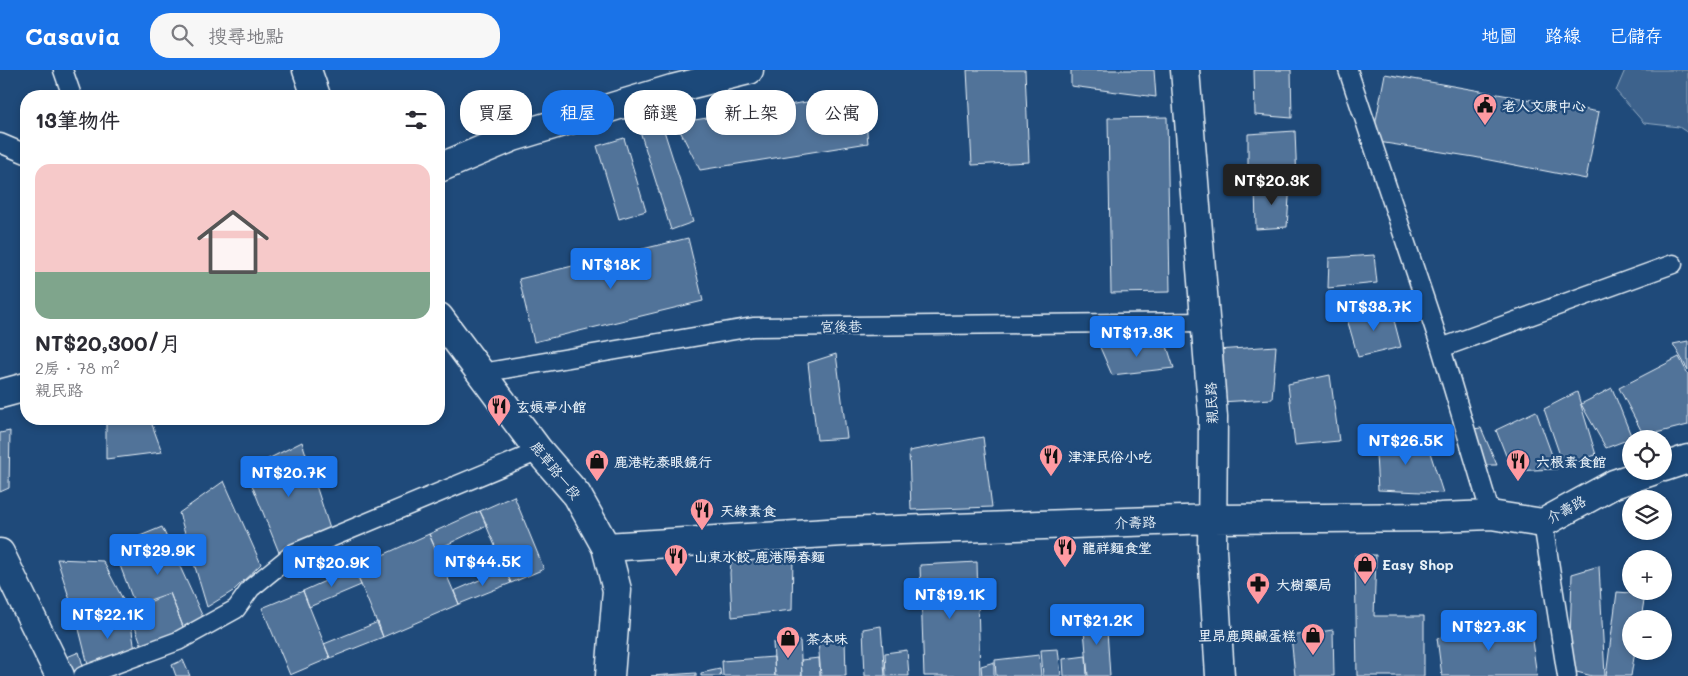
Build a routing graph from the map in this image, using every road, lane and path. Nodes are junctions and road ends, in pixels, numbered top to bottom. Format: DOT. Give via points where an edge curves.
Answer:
graph roads {
  1 [pos="63,70"];
  2 [pos="307,70"];
  3 [pos="749,70"];
  4 [pos="1185,70"];
  5 [pos="1348,70"];
  6 [pos="70,90"];
  7 [pos="314,90"];
  8 [pos="0,143"];
  9 [pos="20,151"];
  10 [pos="445,165"];
  11 [pos="1673,264"];
  12 [pos="1205,322"];
  13 [pos="445,325"];
  14 [pos="1441,348"];
  15 [pos="481,373"];
  16 [pos="20,389"];
  17 [pos="0,394"];
  18 [pos="539,451"];
  19 [pos="1688,459"];
  20 [pos="1672,464"];
  21 [pos="1626,480"];
  22 [pos="1491,515"];
  23 [pos="1212,519"];
  24 [pos="1543,523"];
  25 [pos="606,547"];
  26 [pos="0,553"];
  27 [pos="60,676"];
  28 [pos="83,676"];
  29 [pos="610,676"];
  30 [pos="1220,676"];
  31 [pos="1567,676"];
  1 -- 6 [label="lane"];
  2 -- 7 [label="street"];
  3 -- 10 [label="street" via="513,137"];
  4 -- 12 [label="street, 親民路"];
  5 -- 14 [label="lane"];
  8 -- 9 [label="lane"];
  11 -- 14 [label="lane"];
  12 -- 15 [label="lane, 宮後巷" via="753,327"];
  12 -- 23 [label="street, 親民路" via="1213,417"];
  13 -- 15 [label="street, 鹿草路一段"];
  14 -- 22 [label="lane"];
  15 -- 18 [label="street, 鹿草路一段"];
  16 -- 17 [label="street"];
  18 -- 25 [label="street, 鹿草路一段" via="578,495"];
  18 -- 28 [label="lane" via="294,554 251,588 236,610 178,641"];
  19 -- 20 [label="street"];
  21 -- 24 [label="street, 介壽路"];
  22 -- 23 [label="street, 介壽路"];
  22 -- 24 [label="street, 介壽路"];
  23 -- 25 [label="street, 介壽路" via="843,532"];
  23 -- 30 [label="street, 親民路"];
  24 -- 31 [label="lane"];
  25 -- 29 [label="street, 鹿草路一段" via="617,590"];
  26 -- 27 [label="street"];
}
